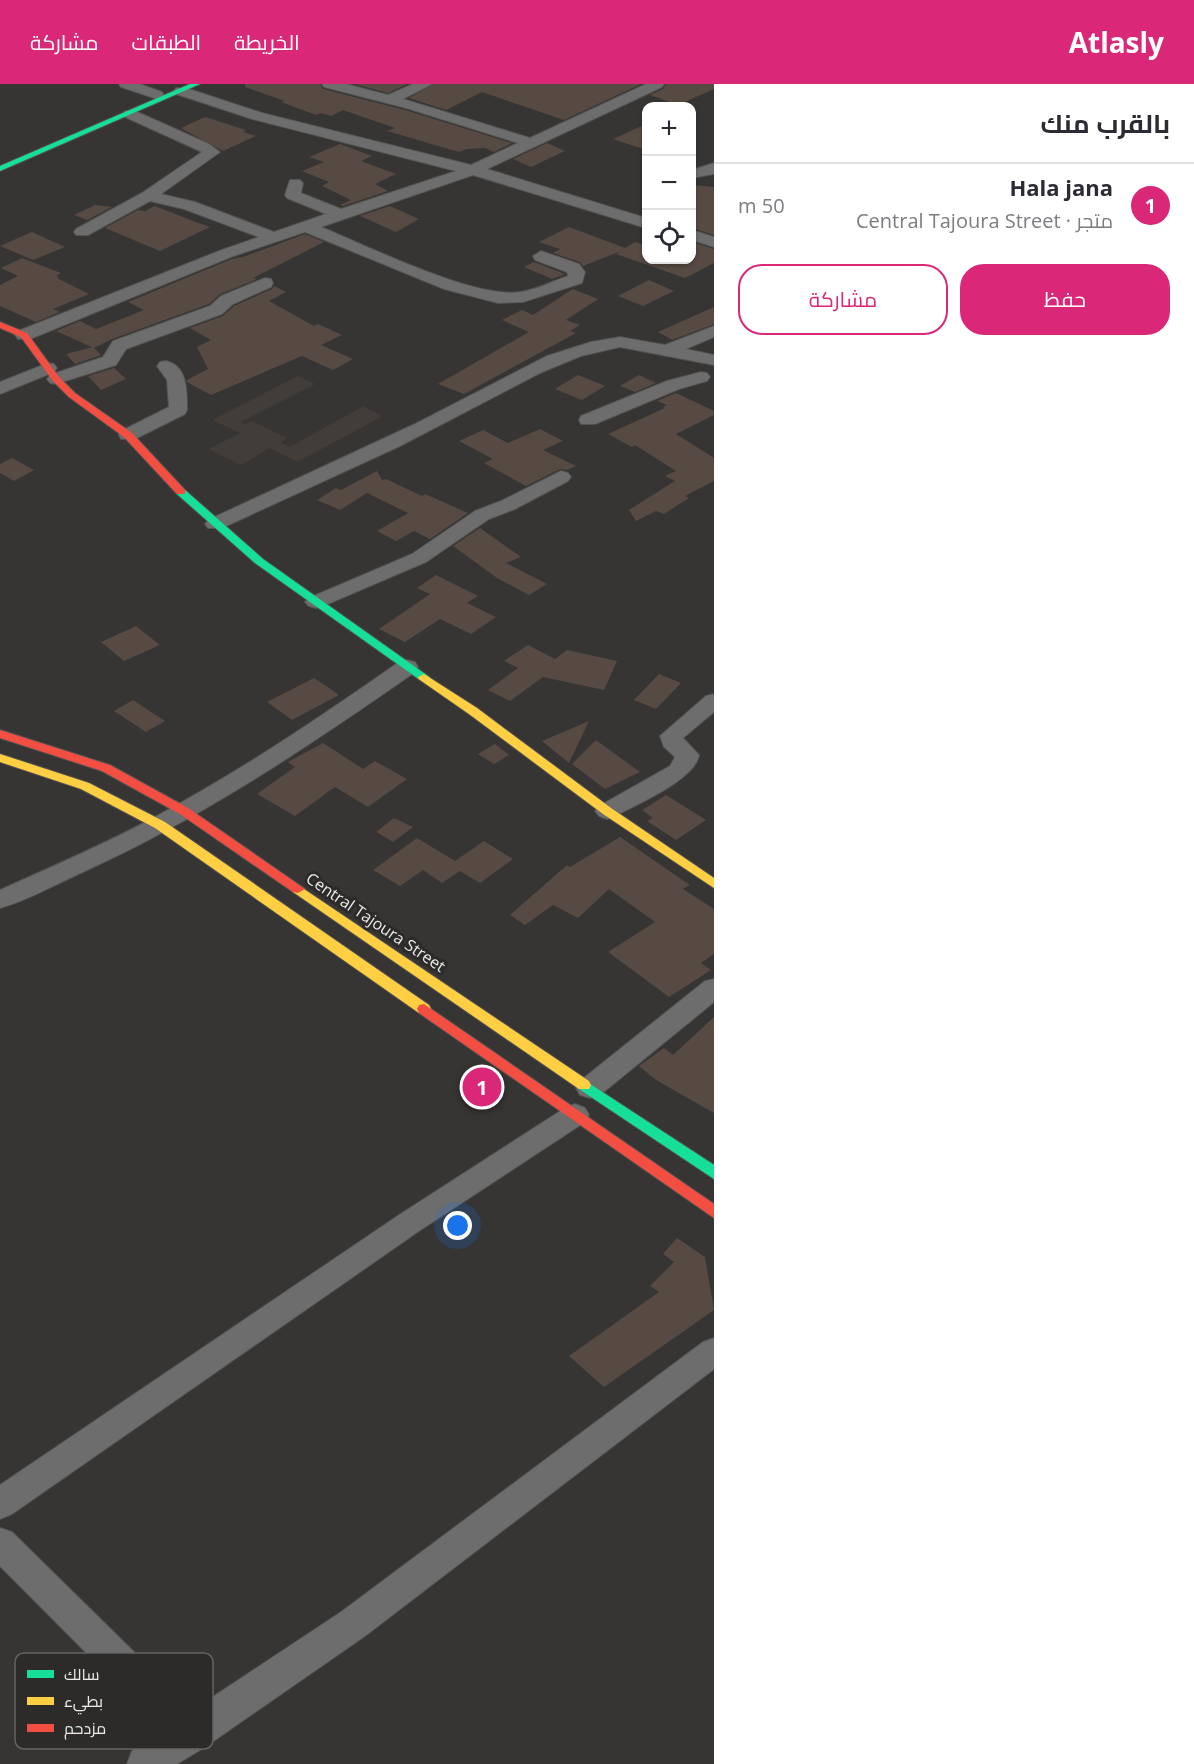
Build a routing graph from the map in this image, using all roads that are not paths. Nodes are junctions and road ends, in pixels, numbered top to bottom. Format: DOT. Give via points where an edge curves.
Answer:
graph roads {
  1 [pos="126,84"];
  2 [pos="196,84"];
  3 [pos="425,84"];
  4 [pos="657,84"];
  5 [pos="342,85"];
  6 [pos="180,88"];
  7 [pos="157,95"];
  8 [pos="388,100"];
  9 [pos="130,114"];
  10 [pos="532,143"];
  11 [pos="0,160"];
  12 [pos="714,168"];
  13 [pos="0,169"];
  14 [pos="473,170"];
  15 [pos="696,174"];
  16 [pos="295,183"];
  17 [pos="148,196"];
  18 [pos="339,214"];
  19 [pos="642,222"];
  20 [pos="304,226"];
  21 [pos="82,232"];
  22 [pos="696,236"];
  23 [pos="273,237"];
  24 [pos="714,242"];
  25 [pos="541,256"];
  26 [pos="265,283"];
  27 [pos="0,325"];
  28 [pos="714,331"];
  29 [pos="24,335"];
  30 [pos="667,351"];
  31 [pos="714,360"];
  32 [pos="166,366"];
  33 [pos="52,374"];
  34 [pos="708,380"];
  35 [pos="0,389"];
  36 [pos="588,420"];
  37 [pos="129,435"];
  38 [pos="561,477"];
  39 [pos="215,524"];
  40 [pos="316,602"];
  41 [pos="407,667"];
  42 [pos="714,701"];
  43 [pos="0,734"];
  44 [pos="0,758"];
  45 [pos="184,811"];
  46 [pos="607,811"];
  47 [pos="160,825"];
  48 [pos="714,884"];
  49 [pos="0,900"];
  50 [pos="714,988"];
  51 [pos="590,1088"];
  52 [pos="575,1115"];
  53 [pos="714,1173"];
  54 [pos="714,1212"];
  55 [pos="714,1351"];
  56 [pos="0,1504"];
  57 [pos="0,1543"];
  58 [pos="111,1653"];
  59 [pos="213,1720"];
  60 [pos="168,1749"];
  61 [pos="145,1764"];
  1 -- 7 [label="street"];
  2 -- 6 [label="street"];
  3 -- 8 [label="street"];
  4 -- 10 [label="street"];
  5 -- 8 [label="street"];
  6 -- 7 [label="street"];
  6 -- 9 [label="street"];
  6 -- 14 [label="street" via="257,116"];
  7 -- 11 [label="street"];
  8 -- 10 [label="street"];
  9 -- 13 [label="street"];
  9 -- 17 [label="street" via="212,152"];
  10 -- 14 [label="street"];
  12 -- 15 [label="street"];
  14 -- 18 [label="street"];
  14 -- 19 [label="street"];
  16 -- 18 [label="street" via="293,195"];
  17 -- 21 [label="street"];
  17 -- 23 [label="street" via="189,205"];
  18 -- 20 [label="street"];
  20 -- 23 [label="street"];
  20 -- 25 [label="street" via="450,285 498,298 523,297 576,279 578,272 573,268"];
  22 -- 24 [label="street"];
  23 -- 29 [label="street"];
  26 -- 33 [label="street" via="227,300 216,310 119,345 110,361"];
  27 -- 29 [label="street"];
  28 -- 30 [label="street"];
  29 -- 33 [label="street"];
  30 -- 31 [label="street"];
  30 -- 34 [label="street" via="676,363"];
  30 -- 39 [label="street" via="620,342 551,360 420,429"];
  32 -- 37 [label="street" via="174,371 179,383 178,410"];
  33 -- 35 [label="street"];
  33 -- 37 [label="street" via="72,395"];
  34 -- 36 [label="street" via="673,385"];
  37 -- 39 [label="street"];
  38 -- 40 [label="street" via="482,515 419,558"];
  39 -- 40 [label="street"];
  40 -- 41 [label="street"];
  41 -- 45 [label="street" via="309,735"];
  41 -- 46 [label="street"];
  42 -- 46 [label="street" via="671,736 672,742 687,755 678,771"];
  43 -- 45 [label="street, Central Tajoura Street" via="106,768"];
  44 -- 47 [label="street" via="85,786"];
  45 -- 47 [label="street"];
  45 -- 51 [label="street, Central Tajoura Street"];
  46 -- 48 [label="street"];
  47 -- 49 [label="street"];
  47 -- 52 [label="street"];
  50 -- 51 [label="street"];
  51 -- 53 [label="street, Central Tajoura Street"];
  52 -- 54 [label="street"];
  52 -- 56 [label="street" via="409,1223"];
  55 -- 59 [label="street" via="353,1624"];
  57 -- 58 [label="street"];
  60 -- 61 [label="street"];
}
